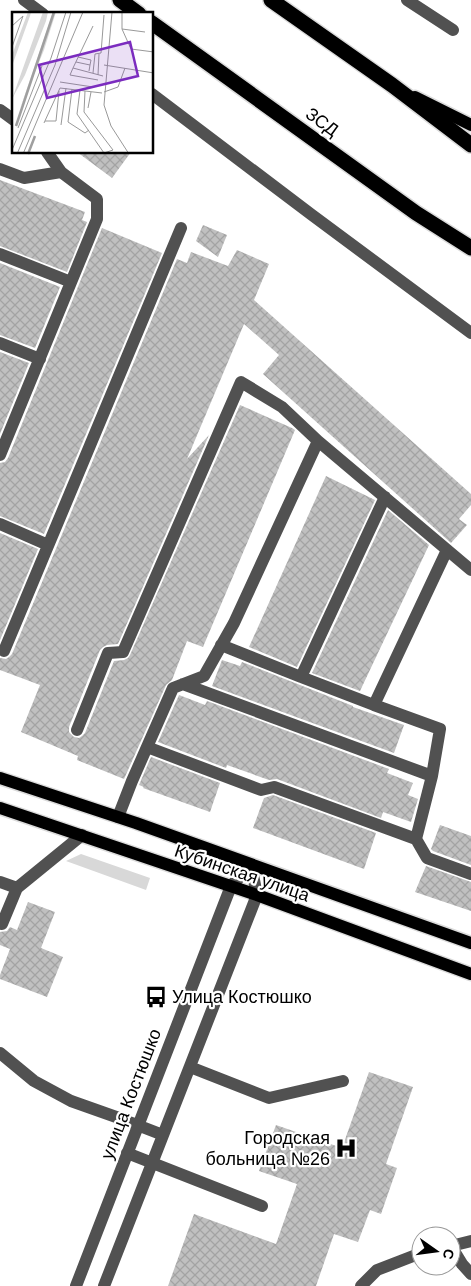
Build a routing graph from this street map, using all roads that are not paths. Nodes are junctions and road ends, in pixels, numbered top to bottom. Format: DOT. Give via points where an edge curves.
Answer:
graph roads {
  1 [pos="24,0"];
  2 [pos="120,0"];
  3 [pos="271,0"];
  4 [pos="407,0"];
  5 [pos="40,12"];
  6 [pos="136,12"];
  7 [pos="154,25"];
  8 [pos="453,30"];
  9 [pos="392,85"];
  10 [pos="154,96"];
  11 [pos="0,110"];
  12 [pos="12,119"];
  13 [pos="471,125"];
  14 [pos="471,145"];
  15 [pos="48,154"];
  16 [pos="0,169"];
  17 [pos="61,172"];
  18 [pos="181,228"];
  19 [pos="471,248"];
  20 [pos="0,254"];
  21 [pos="71,282"];
  22 [pos="471,333"];
  23 [pos="0,343"];
  24 [pos="40,359"];
  25 [pos="318,441"];
  26 [pos="0,455"];
  27 [pos="385,497"];
  28 [pos="0,524"];
  29 [pos="48,545"];
  30 [pos="447,550"];
  31 [pos="471,570"];
  32 [pos="221,645"];
  33 [pos="4,651"];
  34 [pos="301,677"];
  35 [pos="183,684"];
  36 [pos="374,705"];
  37 [pos="77,730"];
  38 [pos="147,747"];
  39 [pos="432,776"];
  40 [pos="0,778"];
  41 [pos="0,808"];
  42 [pos="118,817"];
  43 [pos="82,835"];
  44 [pos="416,839"];
  45 [pos="251,866"];
  46 [pos="471,874"];
  47 [pos="0,882"];
  48 [pos="231,886"];
  49 [pos="17,888"];
  50 [pos="257,895"];
  51 [pos="2,924"];
  52 [pos="471,943"];
  53 [pos="471,974"];
  54 [pos="0,1053"];
  55 [pos="190,1066"];
  56 [pos="343,1081"];
  57 [pos="138,1125"];
  58 [pos="163,1135"];
  59 [pos="127,1153"];
  60 [pos="152,1163"];
  61 [pos="262,1206"];
  62 [pos="411,1257"];
  63 [pos="461,1262"];
  64 [pos="471,1274"];
  65 [pos="76,1286"];
  66 [pos="104,1286"];
  67 [pos="361,1286"];
  1 -- 5 [label="street"];
  2 -- 6 [label="highway"];
  3 -- 9 [label="highway"];
  4 -- 8 [label="street"];
  7 -- 19 [label="highway, ЗСД" via="416,213"];
  9 -- 13 [label="main road"];
  9 -- 14 [label="highway"];
  10 -- 22 [label="street"];
  11 -- 12 [label="street"];
  15 -- 17 [label="street"];
  16 -- 17 [label="street" via="24,178"];
  17 -- 21 [label="street" via="97,199 97,218"];
  18 -- 29 [label="street"];
  20 -- 21 [label="street"];
  21 -- 24 [label="street"];
  23 -- 24 [label="street"];
  24 -- 26 [label="street"];
  25 -- 27 [label="street"];
  25 -- 32 [label="street"];
  25 -- 37 [label="street" via="282,406 241,382 123,652 108,653"];
  27 -- 30 [label="street"];
  27 -- 34 [label="street"];
  28 -- 29 [label="street"];
  29 -- 33 [label="street"];
  30 -- 31 [label="street"];
  30 -- 36 [label="street"];
  32 -- 34 [label="street"];
  32 -- 35 [label="street" via="204,676"];
  34 -- 36 [label="street"];
  35 -- 38 [label="street" via="173,688"];
  35 -- 39 [label="street"];
  36 -- 39 [label="street" via="440,729"];
  38 -- 42 [label="street"];
  38 -- 44 [label="street" via="261,790 274,787"];
  39 -- 44 [label="street"];
  40 -- 42 [label="main road, Кубинская улица"];
  41 -- 43 [label="main road, Кубинская улица"];
  42 -- 45 [label="main road, Кубинская улица"];
  43 -- 48 [label="main road, Кубинская улица"];
  43 -- 49 [label="street"];
  44 -- 46 [label="street" via="427,858"];
  45 -- 48 [label="street, улица Костюшко"];
  45 -- 50 [label="street"];
  45 -- 52 [label="main road, Кубинская улица"];
  47 -- 49 [label="street"];
  48 -- 50 [label="main road, Кубинская улица"];
  48 -- 57 [label="street, улица Костюшко"];
  49 -- 51 [label="street"];
  50 -- 53 [label="main road, Кубинская улица"];
  50 -- 55 [label="street"];
  54 -- 57 [label="street" via="34,1081 71,1101"];
  55 -- 56 [label="street" via="269,1098"];
  55 -- 58 [label="street"];
  57 -- 58 [label="street"];
  57 -- 59 [label="street, улица Костюшко"];
  58 -- 60 [label="street"];
  59 -- 60 [label="street"];
  59 -- 65 [label="street, улица Костюшко"];
  60 -- 61 [label="street"];
  60 -- 66 [label="street"];
  62 -- 67 [label="street" via="378,1270"];
  63 -- 64 [label="street"];
}
